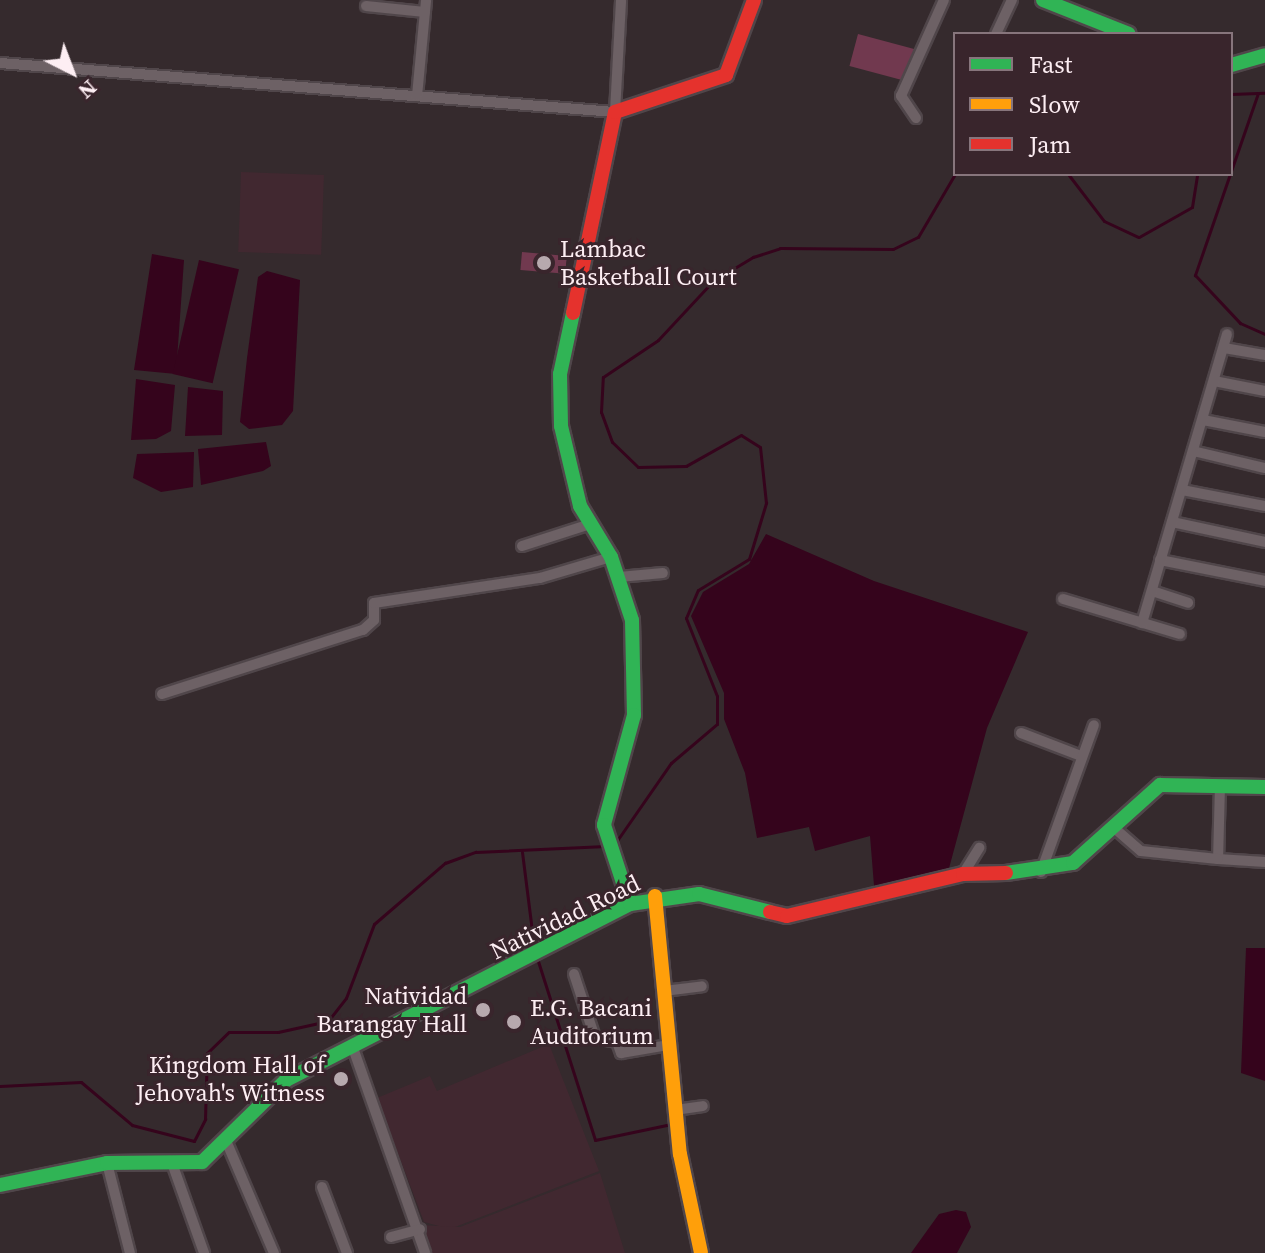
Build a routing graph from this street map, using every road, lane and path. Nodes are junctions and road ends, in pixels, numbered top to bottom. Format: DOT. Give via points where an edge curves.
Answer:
graph roads {
  1 [pos="621,0"];
  2 [pos="754,0"];
  3 [pos="944,0"];
  4 [pos="1012,0"];
  5 [pos="1043,0"];
  6 [pos="366,6"];
  7 [pos="426,6"];
  8 [pos="997,32"];
  9 [pos="1124,32"];
  10 [pos="1265,55"];
  11 [pos="0,63"];
  12 [pos="1233,64"];
  13 [pos="417,96"];
  14 [pos="615,112"];
  15 [pos="916,118"];
  16 [pos="1227,334"];
  17 [pos="1224,348"];
  18 [pos="1265,355"];
  19 [pos="1214,381"];
  20 [pos="1265,391"];
  21 [pos="1203,420"];
  22 [pos="1265,432"];
  23 [pos="1193,451"];
  24 [pos="1265,468"];
  25 [pos="1182,490"];
  26 [pos="1265,506"];
  27 [pos="1172,522"];
  28 [pos="590,524"];
  29 [pos="1265,542"];
  30 [pos="522,546"];
  31 [pos="611,557"];
  32 [pos="1160,560"];
  33 [pos="663,573"];
  34 [pos="619,577"];
  35 [pos="1265,581"];
  36 [pos="1152,591"];
  37 [pos="1063,599"];
  38 [pos="1188,603"];
  39 [pos="1142,623"];
  40 [pos="1180,634"];
  41 [pos="162,694"];
  42 [pos="1094,725"];
  43 [pos="1021,733"];
  44 [pos="1081,756"];
  45 [pos="1220,785"];
  46 [pos="1265,787"];
  47 [pos="1112,826"];
  48 [pos="979,848"];
  49 [pos="1218,859"];
  50 [pos="1265,862"];
  51 [pos="1041,872"];
  52 [pos="963,874"];
  53 [pos="655,896"];
  54 [pos="630,904"];
  55 [pos="574,974"];
  56 [pos="702,986"];
  57 [pos="664,991"];
  58 [pos="669,1045"];
  59 [pos="353,1048"];
  60 [pos="703,1106"];
  61 [pos="675,1110"];
  62 [pos="227,1143"];
  63 [pos="107,1163"];
  64 [pos="172,1163"];
  65 [pos="0,1185"];
  66 [pos="322,1187"];
  67 [pos="420,1229"];
  68 [pos="391,1237"];
  69 [pos="130,1253"];
  70 [pos="204,1253"];
  71 [pos="274,1253"];
  72 [pos="347,1253"];
  73 [pos="425,1253"];
  74 [pos="701,1253"];
  1 -- 14 [label="street"];
  2 -- 14 [label="street" via="726,75"];
  3 -- 15 [label="street" via="901,96"];
  4 -- 8 [label="street"];
  5 -- 9 [label="street"];
  6 -- 7 [label="street"];
  7 -- 13 [label="street"];
  10 -- 12 [label="street"];
  11 -- 13 [label="street"];
  13 -- 14 [label="street"];
  14 -- 28 [label="street" via="559,385 564,441"];
  16 -- 17 [label="street"];
  17 -- 18 [label="street"];
  17 -- 19 [label="street"];
  19 -- 20 [label="street"];
  19 -- 21 [label="street"];
  21 -- 22 [label="street"];
  21 -- 23 [label="street"];
  23 -- 24 [label="street"];
  23 -- 25 [label="street"];
  25 -- 26 [label="street"];
  25 -- 27 [label="street"];
  27 -- 29 [label="street"];
  27 -- 32 [label="street"];
  28 -- 30 [label="street"];
  28 -- 31 [label="street"];
  31 -- 34 [label="street"];
  31 -- 41 [label="street" via="540,578 374,603 374,620 363,630"];
  32 -- 35 [label="street"];
  32 -- 36 [label="street"];
  33 -- 34 [label="street"];
  34 -- 54 [label="street" via="632,620 635,705 606,803 606,835"];
  36 -- 38 [label="street"];
  36 -- 39 [label="street"];
  37 -- 39 [label="street"];
  39 -- 40 [label="street"];
  42 -- 44 [label="street"];
  43 -- 44 [label="street"];
  44 -- 51 [label="street"];
  45 -- 46 [label="street, Natividad Road"];
  45 -- 47 [label="street, Natividad Road" via="1160,785"];
  45 -- 49 [label="street"];
  47 -- 49 [label="street" via="1141,851"];
  47 -- 51 [label="street, Natividad Road" via="1073,863"];
  48 -- 52 [label="street"];
  49 -- 50 [label="street"];
  51 -- 52 [label="street, Natividad Road"];
  52 -- 53 [label="street, Natividad Road" via="787,916 711,895"];
  53 -- 54 [label="street, Natividad Road"];
  53 -- 57 [label="street"];
  54 -- 59 [label="street, Natividad Road"];
  55 -- 58 [label="street" via="595,1038 617,1042 621,1053"];
  56 -- 57 [label="street"];
  57 -- 58 [label="street"];
  58 -- 61 [label="street"];
  59 -- 62 [label="street, Natividad Road" via="267,1093"];
  59 -- 67 [label="street"];
  60 -- 61 [label="street"];
  61 -- 74 [label="street"];
  62 -- 64 [label="street, Natividad Road" via="202,1162"];
  62 -- 71 [label="street"];
  63 -- 64 [label="street, Natividad Road"];
  63 -- 65 [label="street, Natividad Road"];
  63 -- 69 [label="street"];
  64 -- 70 [label="street"];
  66 -- 72 [label="street"];
  67 -- 68 [label="street"];
  67 -- 73 [label="street"];
}
